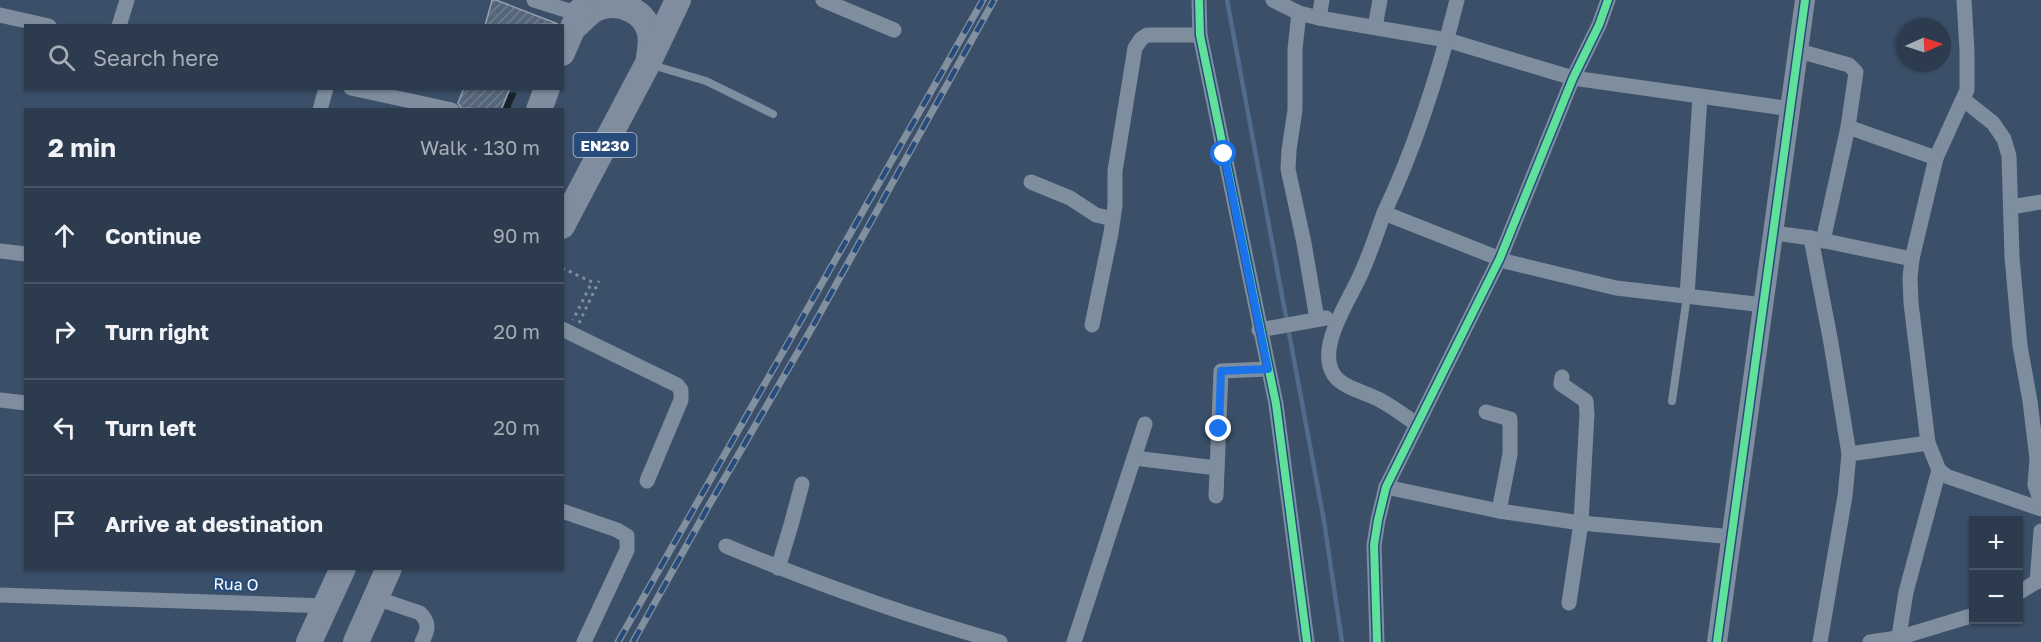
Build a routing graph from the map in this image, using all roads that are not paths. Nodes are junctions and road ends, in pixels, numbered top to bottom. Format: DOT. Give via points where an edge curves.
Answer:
graph roads {
  1 [pos="127,0"];
  2 [pos="534,0"];
  3 [pos="678,0"];
  4 [pos="823,0"];
  5 [pos="1199,0"];
  6 [pos="1273,0"];
  7 [pos="1322,0"];
  8 [pos="1380,0"];
  9 [pos="1457,0"];
  10 [pos="1608,0"];
  11 [pos="1805,0"];
  12 [pos="1964,0"];
  13 [pos="1299,13"];
  14 [pos="579,14"];
  15 [pos="0,15"];
  16 [pos="1319,18"];
  17 [pos="40,24"];
  18 [pos="120,24"];
  19 [pos="1375,27"];
  20 [pos="894,30"];
  21 [pos="1200,36"];
  22 [pos="1447,40"];
  23 [pos="564,48"];
  24 [pos="1799,51"];
  25 [pos="648,63"];
  26 [pos="1573,78"];
  27 [pos="325,90"];
  28 [pos="360,90"];
  29 [pos="547,90"];
  30 [pos="1700,97"];
  31 [pos="1964,100"];
  32 [pos="321,108"];
  33 [pos="443,108"];
  34 [pos="540,108"];
  35 [pos="1791,109"];
  36 [pos="772,114"];
  37 [pos="1848,127"];
  38 [pos="1936,158"];
  39 [pos="1031,182"];
  40 [pos="2041,202"];
  41 [pos="2011,207"];
  42 [pos="1384,213"];
  43 [pos="1113,219"];
  44 [pos="564,222"];
  45 [pos="1774,233"];
  46 [pos="1817,240"];
  47 [pos="0,251"];
  48 [pos="24,254"];
  49 [pos="1500,258"];
  50 [pos="1912,259"];
  51 [pos="1687,296"];
  52 [pos="1764,305"];
  53 [pos="1340,315"];
  54 [pos="1311,320"];
  55 [pos="1092,325"];
  56 [pos="1266,329"];
  57 [pos="568,330"];
  58 [pos="1268,369"];
  59 [pos="1562,377"];
  60 [pos="0,400"];
  61 [pos="2036,400"];
  62 [pos="1672,401"];
  63 [pos="24,403"];
  64 [pos="1486,412"];
  65 [pos="1145,424"];
  66 [pos="1416,424"];
  67 [pos="1928,443"];
  68 [pos="1849,454"];
  69 [pos="1134,458"];
  70 [pos="1217,468"];
  71 [pos="1939,471"];
  72 [pos="647,481"];
  73 [pos="802,484"];
  74 [pos="1386,487"];
  75 [pos="1216,496"];
  76 [pos="2041,502"];
  77 [pos="2041,509"];
  78 [pos="1499,511"];
  79 [pos="564,512"];
  80 [pos="1581,523"];
  81 [pos="2041,531"];
  82 [pos="1733,537"];
  83 [pos="726,546"];
  84 [pos="778,568"];
  85 [pos="342,570"];
  86 [pos="388,570"];
  87 [pos="2039,581"];
  88 [pos="2023,591"];
  89 [pos="0,595"];
  90 [pos="376,598"];
  91 [pos="1569,603"];
  92 [pos="327,606"];
  93 [pos="1969,617"];
  94 [pos="945,635"];
  95 [pos="1898,640"];
  96 [pos="309,642"];
  97 [pos="356,642"];
  98 [pos="422,642"];
  99 [pos="584,642"];
  100 [pos="1000,642"];
  101 [pos="1074,642"];
  102 [pos="1307,642"];
  103 [pos="1377,642"];
  104 [pos="1717,642"];
  105 [pos="1820,642"];
  106 [pos="1870,642"];
  1 -- 18 [label="street"];
  2 -- 14 [label="street"];
  3 -- 25 [label="highway, EN230"];
  4 -- 20 [label="street"];
  5 -- 21 [label="street"];
  6 -- 13 [label="street"];
  7 -- 16 [label="street"];
  8 -- 19 [label="street"];
  9 -- 22 [label="street"];
  10 -- 26 [label="street"];
  11 -- 24 [label="street"];
  12 -- 31 [label="street" via="1968,78"];
  13 -- 16 [label="street"];
  13 -- 54 [label="street" via="1288,169 1304,243"];
  14 -- 23 [label="highway"];
  14 -- 25 [label="highway" via="615,4 642,17 651,45"];
  15 -- 17 [label="street"];
  16 -- 19 [label="street"];
  19 -- 22 [label="street"];
  21 -- 43 [label="street" via="1147,35 1135,48 1115,171"];
  21 -- 56 [label="street"];
  22 -- 26 [label="street"];
  22 -- 42 [label="street" via="1398,184"];
  24 -- 35 [label="street"];
  24 -- 37 [label="street" via="1849,65 1856,72"];
  25 -- 36 [label="lane" via="706,81"];
  25 -- 44 [label="highway, EN230"];
  26 -- 30 [label="street"];
  26 -- 49 [label="street"];
  27 -- 32 [label="street"];
  28 -- 33 [label="street"];
  29 -- 34 [label="highway"];
  30 -- 35 [label="street"];
  30 -- 51 [label="street"];
  31 -- 38 [label="street"];
  31 -- 41 [label="street" via="1985,115 2004,139 2009,156"];
  35 -- 45 [label="street"];
  37 -- 38 [label="street"];
  37 -- 46 [label="street"];
  38 -- 50 [label="street"];
  39 -- 43 [label="street" via="1070,198 1096,215"];
  40 -- 41 [label="street"];
  41 -- 61 [label="street" via="2020,346"];
  42 -- 49 [label="street"];
  42 -- 53 [label="street"];
  43 -- 55 [label="street"];
  45 -- 46 [label="street"];
  45 -- 52 [label="street"];
  46 -- 50 [label="street"];
  46 -- 68 [label="street"];
  47 -- 48 [label="street"];
  49 -- 51 [label="street" via="1616,288"];
  49 -- 66 [label="street"];
  50 -- 67 [label="street" via="1911,303"];
  51 -- 52 [label="street"];
  51 -- 62 [label="lane"];
  52 -- 82 [label="street"];
  53 -- 54 [label="street"];
  53 -- 66 [label="street" via="1329,348 1334,376"];
  54 -- 56 [label="street"];
  56 -- 58 [label="street"];
  57 -- 72 [label="street" via="681,390 681,400"];
  58 -- 70 [label="street" via="1221,371"];
  58 -- 102 [label="street"];
  59 -- 80 [label="street" via="1561,384 1586,401"];
  60 -- 63 [label="street"];
  61 -- 76 [label="street" via="2035,485"];
  64 -- 78 [label="street" via="1510,419 1510,454"];
  65 -- 69 [label="street"];
  66 -- 74 [label="street"];
  67 -- 68 [label="street"];
  67 -- 71 [label="street"];
  68 -- 105 [label="street"];
  69 -- 70 [label="street"];
  69 -- 101 [label="street"];
  70 -- 75 [label="street"];
  71 -- 77 [label="street"];
  71 -- 95 [label="street" via="1908,583"];
  73 -- 84 [label="street"];
  74 -- 78 [label="street"];
  74 -- 103 [label="street" via="1374,545"];
  78 -- 80 [label="street"];
  79 -- 99 [label="street" via="627,536 627,550"];
  80 -- 82 [label="street"];
  80 -- 91 [label="street"];
  81 -- 87 [label="street"];
  82 -- 104 [label="street"];
  83 -- 84 [label="street"];
  84 -- 94 [label="street"];
  85 -- 92 [label="highway"];
  86 -- 90 [label="highway"];
  87 -- 88 [label="street"];
  89 -- 92 [label="street, Rua O"];
  90 -- 97 [label="highway"];
  90 -- 98 [label="street" via="426,618 428,628"];
  92 -- 96 [label="highway"];
  93 -- 95 [label="street"];
  94 -- 100 [label="street"];
  95 -- 106 [label="street"];
}
